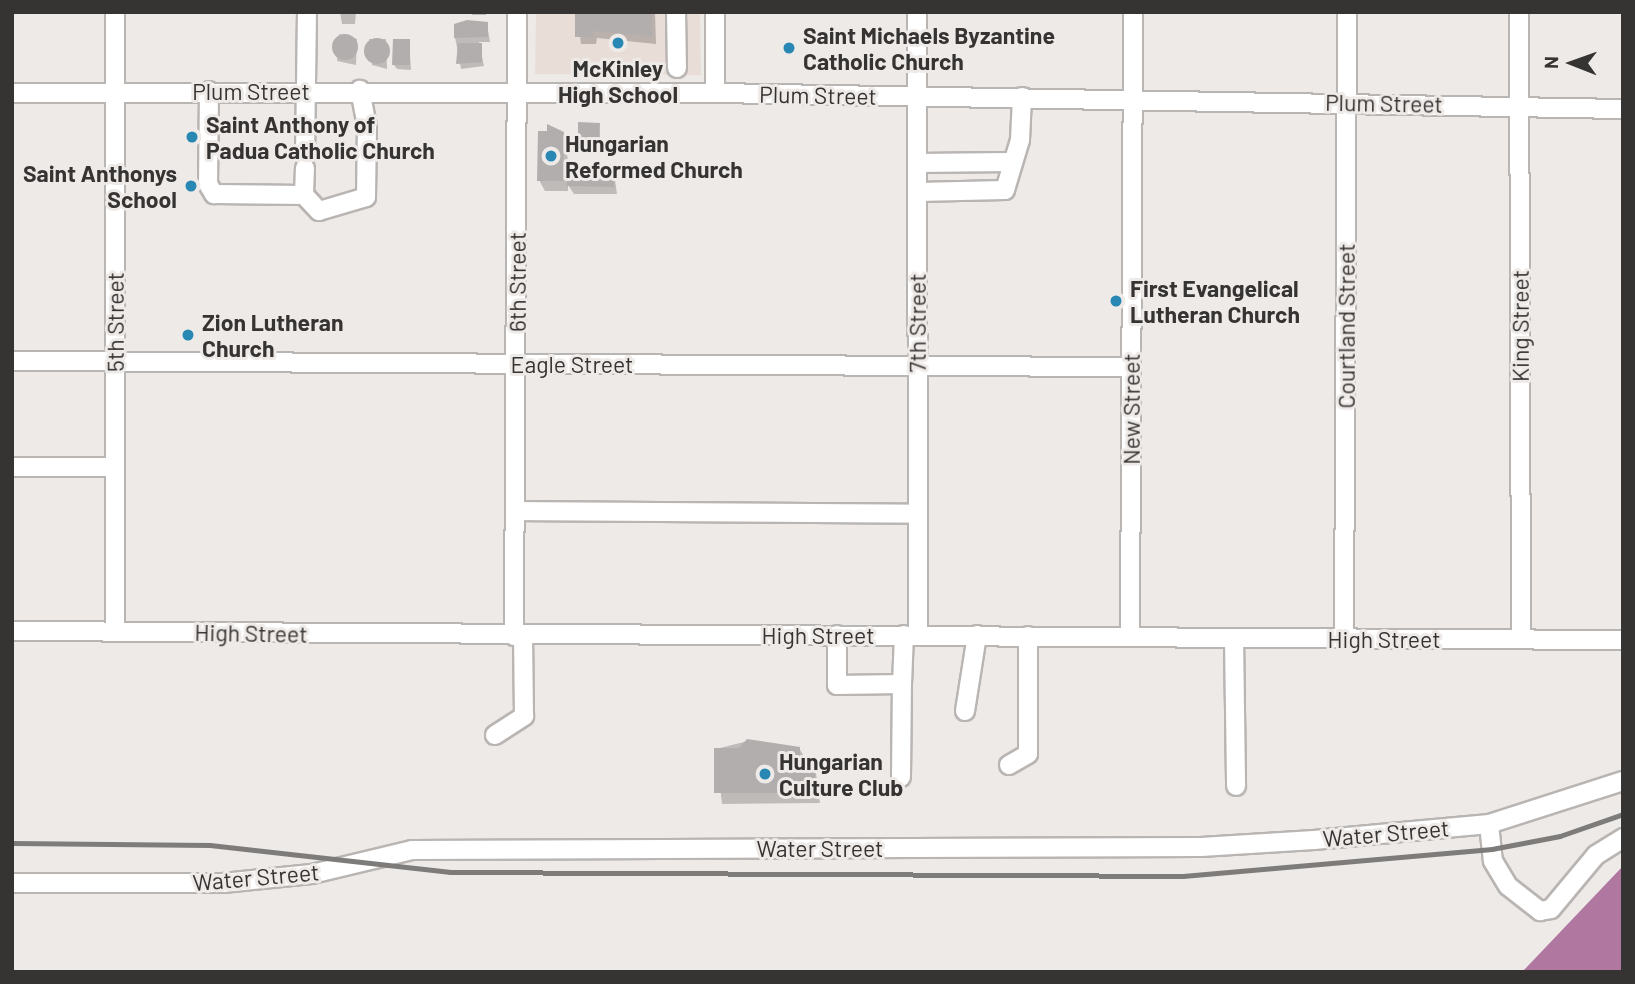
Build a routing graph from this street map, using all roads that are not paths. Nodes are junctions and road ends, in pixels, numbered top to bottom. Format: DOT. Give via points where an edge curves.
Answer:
graph roads {
  1 [pos="115,12"];
  2 [pos="307,12"];
  3 [pos="517,12"];
  4 [pos="676,12"];
  5 [pos="715,12"];
  6 [pos="917,12"];
  7 [pos="1133,12"];
  8 [pos="1347,12"];
  9 [pos="1519,12"];
  10 [pos="677,68"];
  11 [pos="308,90"];
  12 [pos="360,90"];
  13 [pos="115,91"];
  14 [pos="209,91"];
  15 [pos="517,92"];
  16 [pos="12,93"];
  17 [pos="715,93"];
  18 [pos="917,96"];
  19 [pos="1022,97"];
  20 [pos="1133,97"];
  21 [pos="1347,102"];
  22 [pos="1520,106"];
  23 [pos="1623,109"];
  24 [pos="1010,162"];
  25 [pos="917,163"];
  26 [pos="917,192"];
  27 [pos="304,195"];
  28 [pos="12,361"];
  29 [pos="115,362"];
  30 [pos="517,364"];
  31 [pos="918,366"];
  32 [pos="1132,367"];
  33 [pos="12,467"];
  34 [pos="115,467"];
  35 [pos="516,511"];
  36 [pos="918,514"];
  37 [pos="12,631"];
  38 [pos="115,632"];
  39 [pos="837,635"];
  40 [pos="911,635"];
  41 [pos="977,635"];
  42 [pos="519,636"];
  43 [pos="1028,636"];
  44 [pos="1130,637"];
  45 [pos="1234,638"];
  46 [pos="1345,639"];
  47 [pos="1521,639"];
  48 [pos="1623,640"];
  49 [pos="902,684"];
  50 [pos="965,710"];
  51 [pos="495,735"];
  52 [pos="1009,765"];
  53 [pos="901,777"];
  54 [pos="1623,781"];
  55 [pos="1236,786"];
  56 [pos="1489,824"];
  57 [pos="1623,838"];
  58 [pos="12,883"];
  1 -- 13 [label="street, 5th Street"];
  2 -- 11 [label="street"];
  3 -- 15 [label="street, 6th Street"];
  4 -- 10 [label="street"];
  5 -- 17 [label="street"];
  6 -- 18 [label="street, 7th Street"];
  7 -- 20 [label="street, New Street"];
  8 -- 21 [label="street, Courtland Street"];
  9 -- 22 [label="street, King Street"];
  11 -- 12 [label="street, Plum Street"];
  11 -- 14 [label="street, Plum Street"];
  11 -- 27 [label="street"];
  12 -- 15 [label="street, Plum Street"];
  12 -- 27 [label="street" via="367,125 366,197 319,211"];
  13 -- 14 [label="street, Plum Street"];
  13 -- 16 [label="street, Plum Street"];
  13 -- 29 [label="street, 5th Street"];
  14 -- 27 [label="street" via="210,191"];
  15 -- 17 [label="street, Plum Street"];
  15 -- 30 [label="street, 6th Street"];
  17 -- 18 [label="street, Plum Street"];
  18 -- 19 [label="street, Plum Street"];
  18 -- 25 [label="street, 7th Street"];
  19 -- 20 [label="street, Plum Street"];
  19 -- 24 [label="street" via="1020,141"];
  20 -- 21 [label="street, Plum Street"];
  20 -- 32 [label="street, New Street"];
  21 -- 22 [label="street, Plum Street"];
  21 -- 46 [label="street, Courtland Street"];
  22 -- 23 [label="street, Plum Street"];
  22 -- 47 [label="street, King Street"];
  24 -- 25 [label="street"];
  24 -- 26 [label="street" via="1005,190"];
  25 -- 26 [label="street, 7th Street"];
  26 -- 31 [label="street, 7th Street"];
  28 -- 29 [label="street, Eagle Street"];
  29 -- 30 [label="street, Eagle Street"];
  29 -- 34 [label="street, 5th Street"];
  30 -- 31 [label="street, Eagle Street"];
  30 -- 35 [label="street, 6th Street"];
  31 -- 32 [label="street, Eagle Street"];
  31 -- 36 [label="street, 7th Street"];
  32 -- 44 [label="street, New Street"];
  33 -- 34 [label="street"];
  34 -- 38 [label="street, 5th Street"];
  35 -- 36 [label="street"];
  35 -- 42 [label="street, 6th Street"];
  36 -- 40 [label="street, 7th Street"];
  37 -- 38 [label="street, High Street"];
  38 -- 42 [label="street, High Street"];
  39 -- 40 [label="street, High Street"];
  39 -- 42 [label="street, High Street"];
  39 -- 49 [label="street" via="837,685"];
  40 -- 41 [label="street, High Street"];
  40 -- 49 [label="street, 7th Street"];
  41 -- 43 [label="street, High Street"];
  41 -- 50 [label="street"];
  42 -- 51 [label="street, 6th Street" via="524,716"];
  43 -- 44 [label="street, High Street"];
  43 -- 52 [label="street" via="1028,754"];
  44 -- 45 [label="street, High Street"];
  45 -- 46 [label="street, High Street"];
  45 -- 55 [label="street"];
  46 -- 47 [label="street, High Street"];
  47 -- 48 [label="street, High Street"];
  49 -- 53 [label="street, 7th Street"];
  54 -- 56 [label="street, Water Street"];
  56 -- 57 [label="street" via="1493,861 1508,886 1540,911 1551,909 1596,855"];
  56 -- 58 [label="street, Water Street" via="1200,847 412,850 312,874 223,883"];
}
